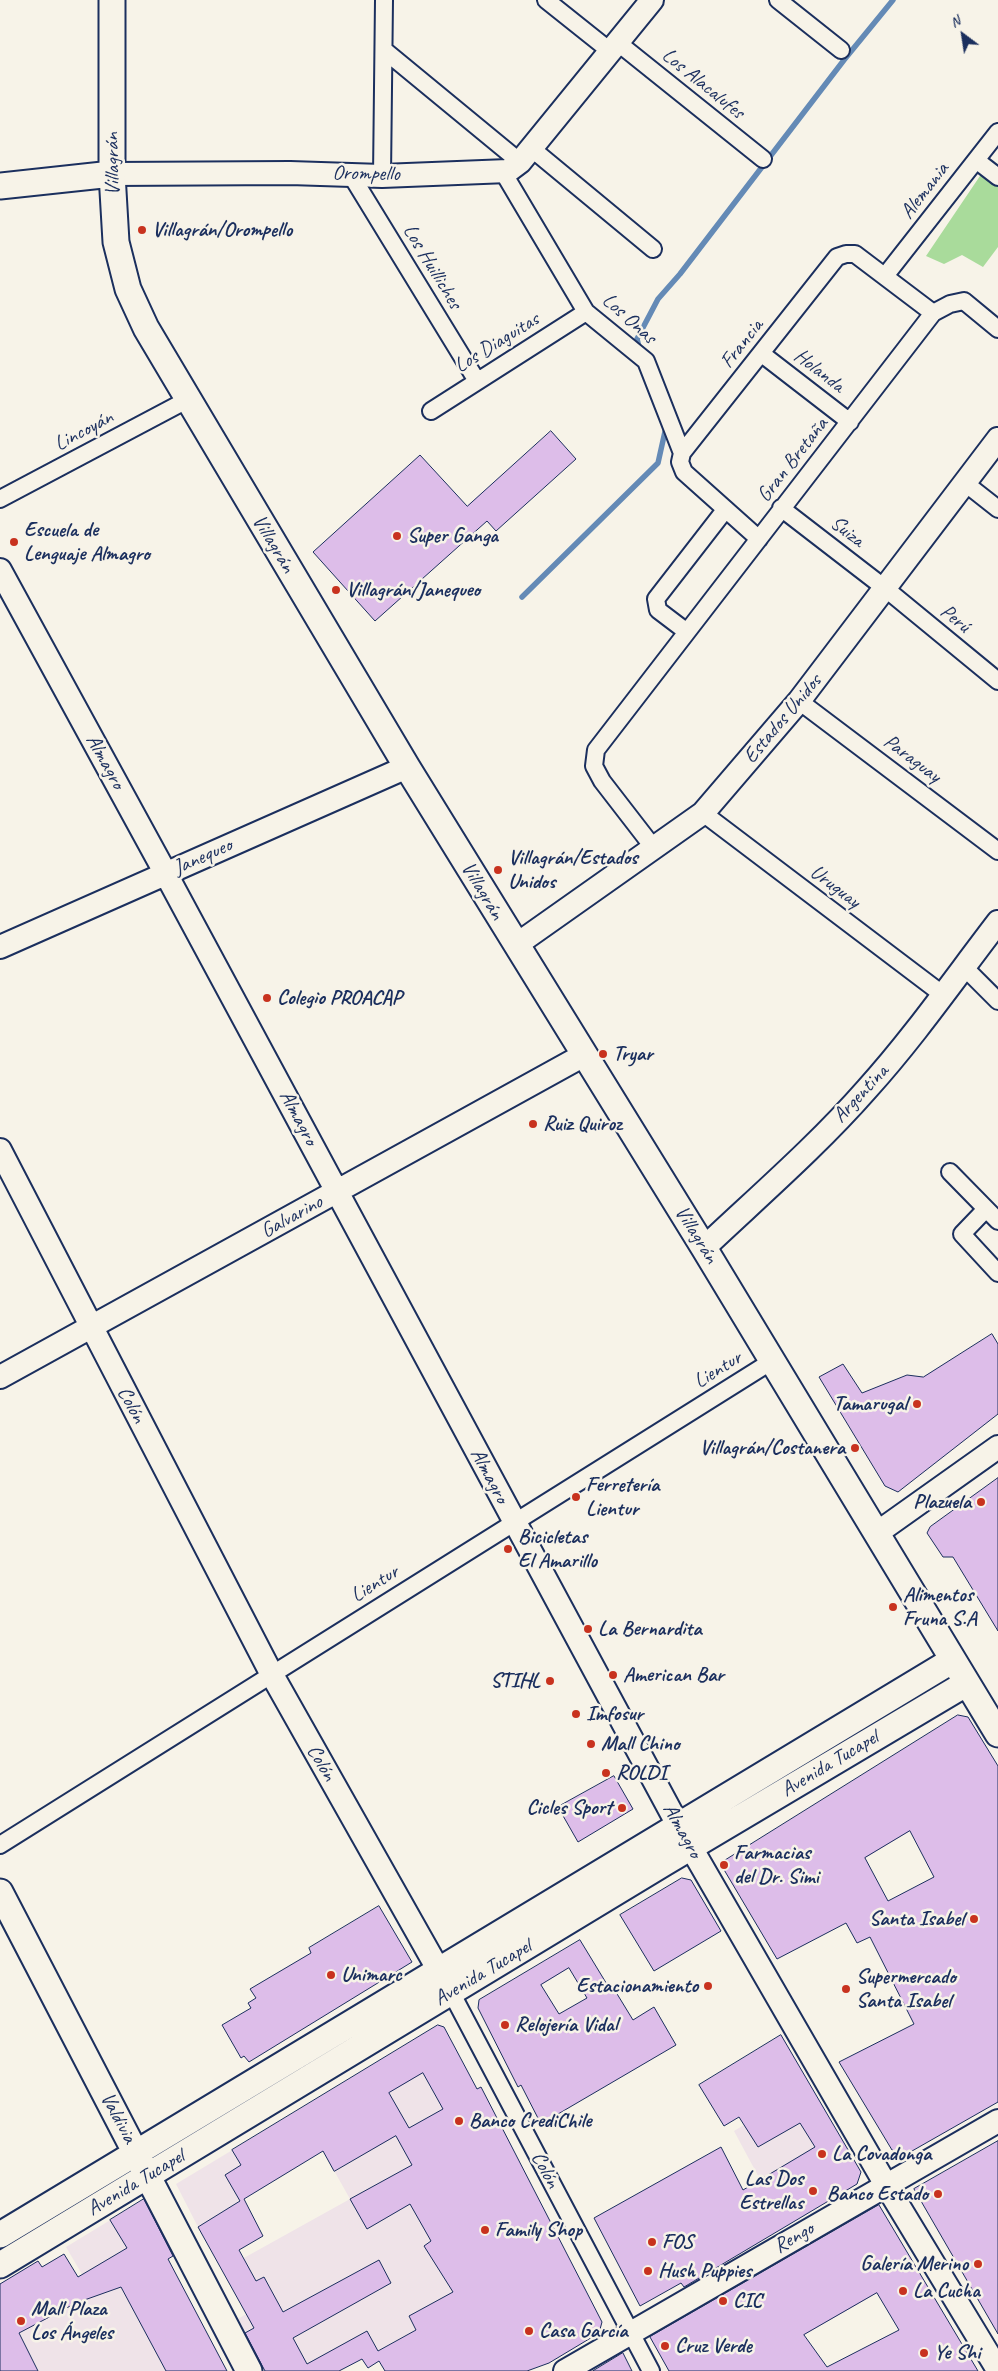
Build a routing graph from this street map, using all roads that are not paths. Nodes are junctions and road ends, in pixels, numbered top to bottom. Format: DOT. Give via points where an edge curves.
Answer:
graph roads {
  1 [pos="112,0"];
  2 [pos="384,0"];
  3 [pos="546,0"];
  4 [pos="652,0"];
  5 [pos="778,0"];
  6 [pos="613,47"];
  7 [pos="384,50"];
  8 [pos="840,50"];
  9 [pos="998,132"];
  10 [pos="763,159"];
  11 [pos="976,160"];
  12 [pos="518,161"];
  13 [pos="112,174"];
  14 [pos="351,175"];
  15 [pos="382,176"];
  16 [pos="998,177"];
  17 [pos="0,186"];
  18 [pos="653,250"];
  19 [pos="885,276"];
  20 [pos="586,312"];
  21 [pos="933,313"];
  22 [pos="998,329"];
  23 [pos="762,354"];
  24 [pos="477,380"];
  25 [pos="187,400"];
  26 [pos="431,411"];
  27 [pos="850,422"];
  28 [pos="998,439"];
  29 [pos="682,453"];
  30 [pos="965,483"];
  31 [pos="0,499"];
  32 [pos="781,508"];
  33 [pos="998,509"];
  34 [pos="726,510"];
  35 [pos="759,539"];
  36 [pos="0,570"];
  37 [pos="886,589"];
  38 [pos="687,632"];
  39 [pos="995,673"];
  40 [pos="799,700"];
  41 [pos="406,767"];
  42 [pos="703,813"];
  43 [pos="653,847"];
  44 [pos="998,851"];
  45 [pos="166,874"];
  46 [pos="998,922"];
  47 [pos="516,945"];
  48 [pos="0,947"];
  49 [pos="964,967"];
  50 [pos="942,994"];
  51 [pos="998,1001"];
  52 [pos="584,1055"];
  53 [pos="0,1150"];
  54 [pos="950,1172"];
  55 [pos="338,1192"];
  56 [pos="986,1209"];
  57 [pos="998,1221"];
  58 [pos="704,1248"];
  59 [pos="998,1272"];
  60 [pos="90,1328"];
  61 [pos="772,1361"];
  62 [pos="0,1377"];
  63 [pos="998,1447"];
  64 [pos="514,1524"];
  65 [pos="877,1533"];
  66 [pos="953,1660"];
  67 [pos="271,1673"];
  68 [pos="967,1683"];
  69 [pos="998,1734"];
  70 [pos="678,1824"];
  71 [pos="0,1845"];
  72 [pos="691,1847"];
  73 [pos="0,1892"];
  74 [pos="438,1970"];
  75 [pos="451,1992"];
  76 [pos="998,2121"];
  77 [pos="136,2152"];
  78 [pos="148,2176"];
  79 [pos="886,2185"];
  80 [pos="0,2235"];
  81 [pos="0,2265"];
  82 [pos="630,2332"];
  83 [pos="998,2370"];
  84 [pos="249,2371"];
  85 [pos="565,2371"];
  86 [pos="651,2371"];
  1 -- 13 [label="main road, Villagrán"];
  2 -- 7 [label="street"];
  3 -- 6 [label="street, Los Alacalufes"];
  4 -- 6 [label="street"];
  5 -- 8 [label="street"];
  6 -- 10 [label="street, Los Alacalufes"];
  6 -- 12 [label="street"];
  7 -- 12 [label="street, Los Onas"];
  7 -- 15 [label="street"];
  9 -- 11 [label="street, Alemania"];
  11 -- 16 [label="street"];
  11 -- 19 [label="street, Alemania"];
  12 -- 15 [label="street, Orompello"];
  12 -- 18 [label="street, Los Onas"];
  12 -- 20 [label="street, Los Onas"];
  13 -- 14 [label="street, Orompello"];
  13 -- 17 [label="main road, Orompello"];
  13 -- 25 [label="main road, Villagrán" via="116,242 128,289"];
  14 -- 15 [label="street, Orompello"];
  14 -- 24 [label="street, Los Huilliches"];
  19 -- 21 [label="street, Francia"];
  19 -- 23 [label="street, Francia" via="855,254 837,256"];
  20 -- 24 [label="street, Los Diaguitas"];
  20 -- 29 [label="street, Los Onas" via="640,356"];
  21 -- 22 [label="street" via="964,301"];
  21 -- 27 [label="street, Gran Bretaña"];
  23 -- 27 [label="street, Holanda"];
  23 -- 29 [label="street, Francia"];
  24 -- 26 [label="street, Los Diaguitas"];
  25 -- 31 [label="street, Lincoyán"];
  25 -- 41 [label="main road, Villagrán"];
  27 -- 32 [label="street, Gran Bretaña"];
  28 -- 30 [label="street, Estados Unidos"];
  29 -- 34 [label="street" via="680,462 684,472"];
  30 -- 33 [label="street"];
  30 -- 37 [label="street, Estados Unidos"];
  32 -- 35 [label="street, Gran Bretaña"];
  32 -- 37 [label="street, Suiza"];
  34 -- 35 [label="street"];
  34 -- 38 [label="street" via="656,599 658,610"];
  35 -- 38 [label="street, Gran Bretaña"];
  36 -- 45 [label="street, Almagro"];
  37 -- 39 [label="street, Perú"];
  37 -- 40 [label="street, Estados Unidos"];
  38 -- 43 [label="street, Gran Bretaña" via="596,750 594,766 602,781"];
  40 -- 42 [label="street, Estados Unidos"];
  40 -- 44 [label="street, Paraguay"];
  41 -- 45 [label="street, Janequeo"];
  41 -- 47 [label="main road, Villagrán"];
  42 -- 43 [label="street, Estados Unidos"];
  42 -- 50 [label="street, Uruguay"];
  43 -- 47 [label="street, Estados Unidos"];
  45 -- 48 [label="street, Janequeo"];
  45 -- 55 [label="street, Almagro"];
  46 -- 49 [label="street, Argentina"];
  47 -- 52 [label="main road, Villagrán"];
  49 -- 50 [label="street, Argentina"];
  49 -- 51 [label="street"];
  50 -- 58 [label="street, Argentina" via="893,1060 866,1090"];
  52 -- 55 [label="street, Galvarino"];
  52 -- 58 [label="main road, Villagrán"];
  53 -- 60 [label="street, Colón"];
  54 -- 56 [label="street"];
  55 -- 60 [label="street, Galvarino"];
  55 -- 64 [label="street, Almagro"];
  56 -- 57 [label="street"];
  56 -- 59 [label="street" via="962,1234"];
  58 -- 61 [label="main road, Villagrán"];
  60 -- 62 [label="street, Galvarino"];
  60 -- 67 [label="street, Colón"];
  61 -- 64 [label="street, Lientur"];
  61 -- 65 [label="main road, Villagrán"];
  63 -- 65 [label="street"];
  64 -- 67 [label="street, Lientur"];
  64 -- 70 [label="street, Almagro"];
  65 -- 66 [label="main road, Villagrán"];
  66 -- 68 [label="main road, Villagrán"];
  66 -- 70 [label="main road, Avenida Tucapel"];
  67 -- 71 [label="street, Lientur"];
  67 -- 74 [label="street, Colón"];
  68 -- 69 [label="main road, Villagrán"];
  68 -- 72 [label="main road, Avenida Tucapel"];
  70 -- 72 [label="street, Almagro"];
  70 -- 74 [label="main road, Avenida Tucapel"];
  72 -- 75 [label="main road, Avenida Tucapel"];
  72 -- 79 [label="street, Almagro"];
  73 -- 77 [label="main road, Valdivia"];
  74 -- 75 [label="street, Colón"];
  74 -- 77 [label="main road, Avenida Tucapel"];
  75 -- 78 [label="main road, Avenida Tucapel"];
  75 -- 82 [label="street, Colón"];
  76 -- 79 [label="street, Rengo"];
  77 -- 78 [label="main road, Valdivia"];
  77 -- 80 [label="main road, Avenida Tucapel"];
  78 -- 81 [label="main road, Avenida Tucapel"];
  78 -- 84 [label="main road, Valdivia"];
  79 -- 82 [label="street, Rengo"];
  79 -- 83 [label="street, Almagro"];
  82 -- 85 [label="street, Rengo"];
  82 -- 86 [label="street, Colón"];
}
